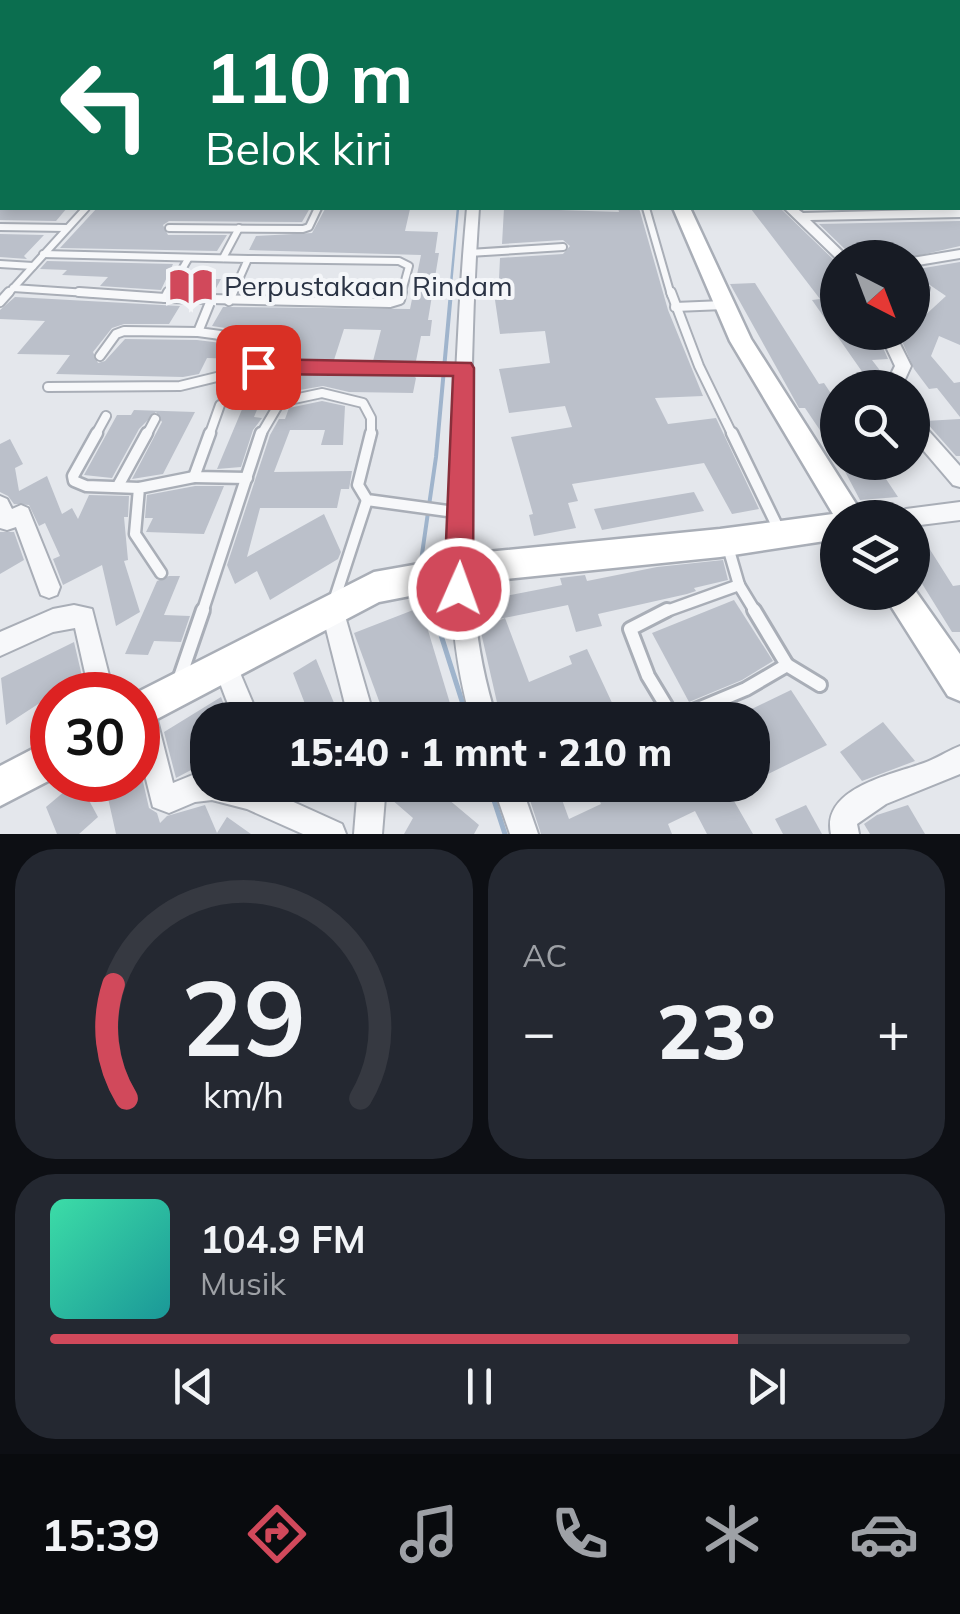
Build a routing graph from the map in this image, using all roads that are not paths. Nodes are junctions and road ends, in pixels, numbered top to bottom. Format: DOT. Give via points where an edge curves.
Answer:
graph roads {
  1 [pos="84,210"];
  2 [pos="317,210"];
  3 [pos="473,210"];
  4 [pos="647,210"];
  5 [pos="682,210"];
  6 [pos="795,212"];
  7 [pos="960,213"];
  8 [pos="0,227"];
  9 [pos="67,228"];
  10 [pos="169,228"];
  11 [pos="239,228"];
  12 [pos="824,240"];
  13 [pos="563,247"];
  14 [pos="469,253"];
  15 [pos="44,254"];
  16 [pos="960,254"];
  17 [pos="223,258"];
  18 [pos="188,259"];
  19 [pos="248,259"];
  20 [pos="930,259"];
  21 [pos="0,264"];
  22 [pos="32,266"];
  23 [pos="13,288"];
  24 [pos="165,298"];
  25 [pos="211,300"];
  26 [pos="229,300"];
  27 [pos="0,302"];
  28 [pos="724,305"];
  29 [pos="675,307"];
  30 [pos="198,332"];
  31 [pos="100,356"];
  32 [pos="258,367"];
  33 [pos="464,368"];
  34 [pos="48,387"];
  35 [pos="220,405"];
  36 [pos="106,416"];
  37 [pos="156,419"];
  38 [pos="930,445"];
  39 [pos="194,477"];
  40 [pos="247,478"];
  41 [pos="960,479"];
  42 [pos="118,486"];
  43 [pos="139,488"];
  44 [pos="366,500"];
  45 [pos="839,500"];
  46 [pos="960,511"];
  47 [pos="462,514"];
  48 [pos="930,515"];
  49 [pos="2,517"];
  50 [pos="820,529"];
  51 [pos="782,535"];
  52 [pos="726,542"];
  53 [pos="161,573"];
  54 [pos="433,573"];
  55 [pos="739,585"];
  56 [pos="49,587"];
  57 [pos="332,609"];
  58 [pos="910,610"];
  59 [pos="0,644"];
  60 [pos="224,662"];
  61 [pos="787,665"];
  62 [pos="97,672"];
  63 [pos="960,684"];
  64 [pos="820,685"];
  65 [pos="176,689"];
  66 [pos="160,698"];
  67 [pos="239,702"];
  68 [pos="357,702"];
  69 [pos="478,702"];
  70 [pos="958,768"];
  71 [pos="30,770"];
  72 [pos="160,786"];
  73 [pos="0,787"];
  74 [pos="190,791"];
  75 [pos="286,802"];
  76 [pos="371,802"];
  77 [pos="513,802"];
  78 [pos="332,834"];
  79 [pos="368,834"];
  80 [pos="524,834"];
  81 [pos="845,834"];
  1 -- 9 [label="lane"];
  2 -- 11 [label="lane" via="303,229"];
  3 -- 14 [label="street"];
  4 -- 29 [label="lane"];
  5 -- 28 [label="street"];
  6 -- 7 [label="street"];
  6 -- 12 [label="street"];
  8 -- 9 [label="lane"];
  9 -- 15 [label="lane"];
  10 -- 11 [label="lane"];
  11 -- 17 [label="lane"];
  13 -- 14 [label="lane"];
  14 -- 33 [label="street"];
  15 -- 18 [label="lane"];
  15 -- 22 [label="lane"];
  16 -- 20 [label="street"];
  17 -- 18 [label="lane"];
  17 -- 19 [label="lane"];
  18 -- 24 [label="lane"];
  19 -- 26 [label="lane"];
  19 -- 26 [label="lane" via="409,266 396,302"];
  21 -- 22 [label="lane"];
  22 -- 23 [label="lane"];
  23 -- 24 [label="lane"];
  23 -- 27 [label="lane"];
  24 -- 25 [label="lane"];
  25 -- 26 [label="lane"];
  25 -- 30 [label="lane"];
  28 -- 29 [label="lane"];
  28 -- 45 [label="street"];
  29 -- 51 [label="lane"];
  30 -- 31 [label="lane" via="124,331"];
  30 -- 32 [label="lane" via="250,339"];
  32 -- 33 [label="lane"];
  32 -- 34 [label="lane" via="180,386"];
  33 -- 47 [label="street"];
  35 -- 39 [label="lane"];
  36 -- 42 [label="lane" via="73,476 86,486"];
  37 -- 42 [label="lane"];
  38 -- 41 [label="street"];
  39 -- 40 [label="lane"];
  39 -- 43 [label="lane"];
  40 -- 44 [label="lane" via="272,410 283,398 356,398 371,412 358,485"];
  40 -- 65 [label="lane"];
  42 -- 43 [label="lane"];
  43 -- 53 [label="lane" via="131,528"];
  44 -- 47 [label="lane"];
  44 -- 57 [label="lane"];
  46 -- 48 [label="street"];
  47 -- 54 [label="street"];
  49 -- 56 [label="street" via="21,514"];
  50 -- 51 [label="street"];
  51 -- 52 [label="street"];
  52 -- 54 [label="street"];
  52 -- 55 [label="lane"];
  54 -- 57 [label="street" via="374,588"];
  54 -- 69 [label="street" via="458,611"];
  55 -- 61 [label="lane"];
  55 -- 61 [label="lane" via="630,629 648,676 674,719"];
  57 -- 60 [label="street"];
  57 -- 68 [label="street"];
  58 -- 63 [label="street"];
  59 -- 62 [label="street" via="79,615"];
  60 -- 65 [label="street"];
  60 -- 67 [label="street"];
  61 -- 64 [label="lane"];
  65 -- 66 [label="street"];
  70 -- 81 [label="street" via="854,804 842,820"];
  71 -- 73 [label="street"];
  72 -- 74 [label="street" via="169,799"];
  75 -- 78 [label="street"];
  76 -- 79 [label="street"];
  77 -- 80 [label="street"];
}
